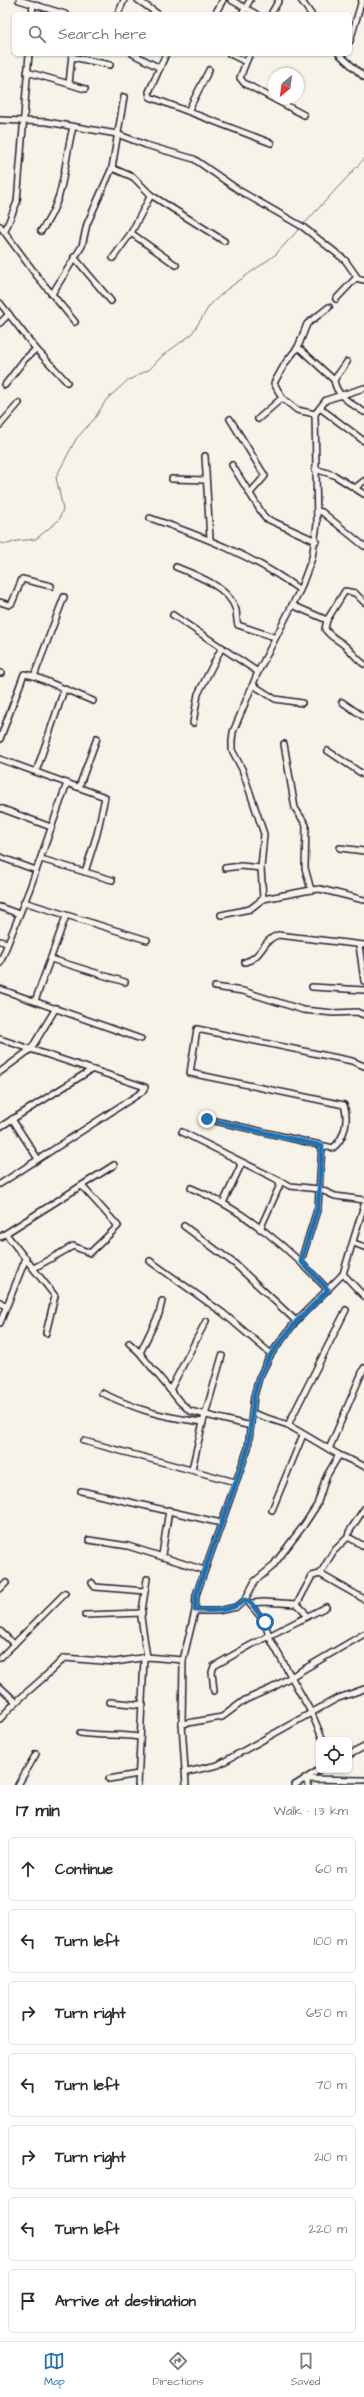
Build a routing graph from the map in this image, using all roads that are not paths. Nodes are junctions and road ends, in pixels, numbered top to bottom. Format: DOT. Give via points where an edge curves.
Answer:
graph roads {
  1 [pos="19,0"];
  2 [pos="124,0"];
  3 [pos="138,0"];
  4 [pos="223,0"];
  5 [pos="231,0"];
  6 [pos="250,0"];
  7 [pos="279,0"];
  8 [pos="301,0"];
  9 [pos="362,0"];
  10 [pos="33,4"];
  11 [pos="246,8"];
  12 [pos="32,12"];
  13 [pos="59,12"];
  14 [pos="119,12"];
  15 [pos="155,12"];
  16 [pos="216,12"];
  17 [pos="243,12"];
  18 [pos="253,12"];
  19 [pos="272,12"];
  20 [pos="310,12"];
  21 [pos="352,34"];
  22 [pos="29,56"];
  23 [pos="72,56"];
  24 [pos="138,56"];
  25 [pos="165,56"];
  26 [pos="234,56"];
  27 [pos="249,56"];
  28 [pos="344,56"];
  29 [pos="246,62"];
  30 [pos="110,65"];
  31 [pos="160,68"];
  32 [pos="209,70"];
  33 [pos="27,72"];
  34 [pos="364,77"];
  35 [pos="69,84"];
  36 [pos="85,89"];
  37 [pos="124,98"];
  38 [pos="188,111"];
  39 [pos="304,115"];
  40 [pos="0,120"];
  41 [pos="22,122"];
  42 [pos="73,127"];
  43 [pos="117,134"];
  44 [pos="271,143"];
  45 [pos="112,168"];
  46 [pos="151,195"];
  47 [pos="0,226"];
  48 [pos="5,231"];
  49 [pos="40,231"];
  50 [pos="131,233"];
  51 [pos="224,241"];
  52 [pos="74,257"];
  53 [pos="113,258"];
  54 [pos="176,265"];
  55 [pos="358,278"];
  56 [pos="364,280"];
  57 [pos="52,294"];
  58 [pos="336,299"];
  59 [pos="111,301"];
  60 [pos="0,303"];
  61 [pos="329,307"];
  62 [pos="9,314"];
  63 [pos="75,322"];
  64 [pos="0,323"];
  65 [pos="298,347"];
  66 [pos="36,350"];
  67 [pos="347,362"];
  68 [pos="334,380"];
  69 [pos="67,382"];
  70 [pos="5,385"];
  71 [pos="364,388"];
  72 [pos="339,395"];
  73 [pos="282,398"];
  74 [pos="18,403"];
  75 [pos="320,408"];
  76 [pos="364,412"];
  77 [pos="315,414"];
  78 [pos="230,419"];
  79 [pos="258,419"];
  80 [pos="0,425"];
  81 [pos="364,440"];
  82 [pos="205,456"];
  83 [pos="232,465"];
  84 [pos="315,469"];
  85 [pos="172,479"];
  86 [pos="206,480"];
  87 [pos="364,481"];
  88 [pos="355,488"];
  89 [pos="250,492"];
  90 [pos="364,494"];
  91 [pos="317,511"];
  92 [pos="150,518"];
  93 [pos="210,538"];
  94 [pos="316,542"];
  95 [pos="364,546"];
  96 [pos="176,566"];
  97 [pos="51,586"];
  98 [pos="300,590"];
  99 [pos="64,597"];
  100 [pos="0,602"];
  101 [pos="364,602"];
  102 [pos="292,605"];
  103 [pos="173,615"];
  104 [pos="327,620"];
  105 [pos="274,637"];
  106 [pos="222,647"];
  107 [pos="364,664"];
  108 [pos="258,672"];
  109 [pos="34,676"];
  110 [pos="253,685"];
  111 [pos="64,690"];
  112 [pos="93,701"];
  113 [pos="342,702"];
  114 [pos="302,703"];
  115 [pos="364,717"];
  116 [pos="193,723"];
  117 [pos="0,738"];
  118 [pos="97,738"];
  119 [pos="284,744"];
  120 [pos="328,751"];
  121 [pos="0,759"];
  122 [pos="36,772"];
  123 [pos="364,775"];
  124 [pos="67,783"];
  125 [pos="79,787"];
  126 [pos="0,808"];
  127 [pos="51,827"];
  128 [pos="340,848"];
  129 [pos="364,851"];
  130 [pos="0,857"];
  131 [pos="41,859"];
  132 [pos="225,868"];
  133 [pos="260,868"];
  134 [pos="36,870"];
  135 [pos="85,872"];
  136 [pos="112,880"];
  137 [pos="311,890"];
  138 [pos="263,899"];
  139 [pos="364,900"];
  140 [pos="24,902"];
  141 [pos="0,907"];
  142 [pos="19,914"];
  143 [pos="221,915"];
  144 [pos="66,916"];
  145 [pos="0,940"];
  146 [pos="148,940"];
  147 [pos="7,943"];
  148 [pos="361,945"];
  149 [pos="51,959"];
  150 [pos="245,962"];
  151 [pos="0,963"];
  152 [pos="364,981"];
  153 [pos="125,982"];
  154 [pos="215,987"];
  155 [pos="312,987"];
  156 [pos="0,989"];
  157 [pos="364,990"];
  158 [pos="36,1001"];
  159 [pos="56,1008"];
  160 [pos="364,1009"];
  161 [pos="364,1014"];
  162 [pos="0,1039"];
  163 [pos="141,1039"];
  164 [pos="31,1049"];
  165 [pos="364,1066"];
  166 [pos="90,1070"];
  167 [pos="0,1072"];
  168 [pos="12,1119"];
  169 [pos="207,1119"];
  170 [pos="0,1127"];
  171 [pos="182,1132"];
  172 [pos="322,1146"];
  173 [pos="38,1160"];
  174 [pos="237,1160"];
  175 [pos="114,1166"];
  176 [pos="276,1179"];
  177 [pos="0,1184"];
  178 [pos="82,1186"];
  179 [pos="191,1188"];
  180 [pos="319,1189"];
  181 [pos="364,1200"];
  182 [pos="223,1203"];
  183 [pos="364,1205"];
  184 [pos="184,1226"];
  185 [pos="260,1229"];
  186 [pos="6,1234"];
  187 [pos="0,1237"];
  188 [pos="354,1243"];
  189 [pos="364,1247"];
  190 [pos="26,1258"];
  191 [pos="301,1261"];
  192 [pos="34,1268"];
  193 [pos="162,1270"];
  194 [pos="343,1274"];
  195 [pos="328,1290"];
  196 [pos="364,1296"];
  197 [pos="162,1301"];
  198 [pos="0,1302"];
  199 [pos="6,1307"];
  200 [pos="346,1310"];
  201 [pos="206,1321"];
  202 [pos="0,1322"];
  203 [pos="296,1322"];
  204 [pos="46,1333"];
  205 [pos="129,1344"];
  206 [pos="140,1353"];
  207 [pos="271,1354"];
  208 [pos="222,1356"];
  209 [pos="364,1368"];
  210 [pos="170,1390"];
  211 [pos="102,1393"];
  212 [pos="252,1413"];
  213 [pos="205,1414"];
  214 [pos="203,1422"];
  215 [pos="288,1425"];
  216 [pos="250,1426"];
  217 [pos="303,1435"];
  218 [pos="84,1441"];
  219 [pos="329,1449"];
  220 [pos="339,1455"];
  221 [pos="364,1466"];
  222 [pos="192,1469"];
  223 [pos="235,1482"];
  224 [pos="82,1490"];
  225 [pos="364,1509"];
  226 [pos="169,1510"];
  227 [pos="272,1510"];
  228 [pos="221,1523"];
  229 [pos="348,1537"];
  230 [pos="89,1540"];
  231 [pos="364,1546"];
  232 [pos="162,1555"];
  233 [pos="204,1570"];
  234 [pos="320,1574"];
  235 [pos="147,1579"];
  236 [pos="6,1583"];
  237 [pos="92,1583"];
  238 [pos="0,1589"];
  239 [pos="146,1591"];
  240 [pos="65,1593"];
  241 [pos="364,1599"];
  242 [pos="245,1600"];
  243 [pos="251,1603"];
  244 [pos="296,1604"];
  245 [pos="326,1607"];
  246 [pos="195,1610"];
  247 [pos="142,1613"];
  248 [pos="85,1615"];
  249 [pos="306,1617"];
  250 [pos="0,1631"];
  251 [pos="364,1634"];
  252 [pos="269,1637"];
  253 [pos="14,1644"];
  254 [pos="0,1658"];
  255 [pos="146,1658"];
  256 [pos="183,1660"];
  257 [pos="292,1675"];
  258 [pos="0,1687"];
  259 [pos="364,1689"];
  260 [pos="214,1691"];
  261 [pos="15,1701"];
  262 [pos="110,1702"];
  263 [pos="143,1705"];
  264 [pos="312,1714"];
  265 [pos="0,1719"];
  266 [pos="182,1724"];
  267 [pos="80,1733"];
  268 [pos="139,1737"];
  269 [pos="322,1737"];
  270 [pos="364,1746"];
  271 [pos="352,1753"];
  272 [pos="36,1754"];
  273 [pos="187,1772"];
  274 [pos="316,1773"];
  275 [pos="138,1774"];
  276 [pos="109,1779"];
  277 [pos="364,1780"];
  278 [pos="307,1782"];
  279 [pos="18,1785"];
  280 [pos="138,1785"];
  281 [pos="186,1785"];
  282 [pos="295,1785"];
  1 -- 10 [label="street"];
  2 -- 14 [label="street"];
  3 -- 15 [label="street"];
  4 -- 16 [label="street"];
  5 -- 11 [label="street"];
  6 -- 11 [label="street"];
  7 -- 19 [label="street"];
  8 -- 20 [label="street"];
  9 -- 21 [label="street"];
  10 -- 12 [label="street"];
  10 -- 13 [label="street"];
  11 -- 17 [label="street"];
  11 -- 18 [label="street"];
  22 -- 33 [label="street"];
  23 -- 30 [label="street"];
  23 -- 35 [label="street"];
  24 -- 31 [label="street"];
  25 -- 31 [label="street"];
  26 -- 29 [label="street"];
  27 -- 29 [label="street"];
  28 -- 34 [label="street"];
  29 -- 39 [label="street" via="240,78 244,83"];
  31 -- 38 [label="street" via="149,92 150,97"];
  32 -- 38 [label="street"];
  33 -- 35 [label="street"];
  33 -- 41 [label="street"];
  35 -- 36 [label="street"];
  37 -- 43 [label="street"];
  38 -- 44 [label="street"];
  40 -- 41 [label="street"];
  41 -- 42 [label="street" via="47,122"];
  41 -- 48 [label="street" via="17,202"];
  42 -- 43 [label="street"];
  42 -- 49 [label="street" via="65,155 59,198 51,217"];
  43 -- 45 [label="street"];
  43 -- 55 [label="street" via="153,148 194,159 240,191 303,227 345,260"];
  45 -- 46 [label="street" via="135,178"];
  45 -- 52 [label="street" via="87,224 82,246"];
  46 -- 50 [label="street"];
  46 -- 51 [label="street"];
  47 -- 48 [label="street"];
  48 -- 57 [label="street"];
  50 -- 53 [label="street"];
  50 -- 54 [label="street"];
  52 -- 57 [label="street"];
  52 -- 59 [label="street"];
  55 -- 56 [label="street"];
  55 -- 58 [label="street"];
  57 -- 63 [label="street"];
  60 -- 62 [label="street"];
  61 -- 65 [label="street" via="307,324"];
  62 -- 64 [label="street"];
  62 -- 66 [label="street"];
  65 -- 68 [label="street"];
  65 -- 73 [label="street" via="274,383"];
  66 -- 69 [label="street"];
  66 -- 70 [label="street" via="24,360"];
  67 -- 68 [label="street"];
  68 -- 72 [label="street"];
  71 -- 72 [label="street"];
  72 -- 75 [label="street" via="326,400"];
  72 -- 76 [label="street"];
  73 -- 77 [label="street" via="297,410"];
  73 -- 79 [label="street"];
  74 -- 80 [label="street"];
  75 -- 77 [label="street"];
  75 -- 81 [label="street"];
  77 -- 84 [label="street"];
  78 -- 89 [label="street" via="265,476"];
  82 -- 86 [label="street"];
  83 -- 89 [label="street"];
  84 -- 88 [label="street" via="334,475"];
  84 -- 91 [label="street"];
  85 -- 86 [label="street"];
  86 -- 93 [label="street"];
  87 -- 88 [label="street"];
  88 -- 90 [label="street"];
  89 -- 94 [label="street" via="265,518"];
  91 -- 94 [label="street"];
  91 -- 95 [label="street" via="322,512"];
  92 -- 93 [label="street"];
  93 -- 98 [label="street" via="275,572"];
  94 -- 98 [label="street"];
  96 -- 105 [label="street" via="198,576 227,595 236,611 238,625"];
  97 -- 100 [label="street" via="22,578 12,603 9,605"];
  98 -- 102 [label="street"];
  99 -- 109 [label="street"];
  101 -- 104 [label="street" via="355,593 345,591"];
  102 -- 104 [label="street"];
  102 -- 105 [label="street"];
  103 -- 106 [label="street"];
  104 -- 107 [label="street" via="325,629 331,638 344,644 355,658"];
  105 -- 108 [label="street"];
  106 -- 108 [label="street"];
  106 -- 116 [label="street" via="198,694"];
  108 -- 110 [label="street"];
  109 -- 111 [label="street"];
  109 -- 117 [label="street" via="21,676"];
  110 -- 114 [label="street" via="276,699"];
  110 -- 133 [label="street" via="233,732 232,750 242,769 264,834"];
  111 -- 112 [label="street"];
  111 -- 122 [label="street"];
  113 -- 115 [label="street"];
  118 -- 125 [label="street"];
  119 -- 137 [label="street" via="295,808 306,825 305,868"];
  120 -- 123 [label="street"];
  121 -- 122 [label="street"];
  122 -- 124 [label="street"];
  124 -- 125 [label="street"];
  124 -- 127 [label="street"];
  125 -- 135 [label="street" via="102,795 106,800"];
  126 -- 127 [label="street"];
  127 -- 131 [label="street"];
  128 -- 129 [label="street"];
  130 -- 134 [label="street"];
  131 -- 134 [label="street"];
  131 -- 135 [label="street"];
  132 -- 133 [label="street"];
  133 -- 138 [label="street"];
  134 -- 140 [label="street"];
  135 -- 136 [label="street"];
  137 -- 138 [label="street"];
  137 -- 139 [label="street" via="320,889"];
  138 -- 143 [label="street" via="250,909"];
  140 -- 142 [label="street"];
  140 -- 144 [label="street"];
  141 -- 142 [label="street"];
  142 -- 147 [label="street"];
  144 -- 146 [label="street"];
  144 -- 149 [label="street"];
  145 -- 147 [label="street"];
  147 -- 151 [label="street"];
  148 -- 150 [label="street" via="278,935 268,940 257,956"];
  148 -- 152 [label="street"];
  149 -- 153 [label="street"];
  149 -- 158 [label="street"];
  154 -- 161 [label="street" via="243,991 303,1010"];
  155 -- 157 [label="street"];
  156 -- 158 [label="street"];
  158 -- 159 [label="street"];
  159 -- 163 [label="street"];
  159 -- 164 [label="street"];
  160 -- 161 [label="street"];
  162 -- 164 [label="street"];
  164 -- 166 [label="street"];
  164 -- 167 [label="street"];
  165 -- 172 [label="street" via="352,1061 197,1028 190,1073 344,1105 348,1116 341,1140 333,1148"];
  166 -- 168 [label="street"];
  166 -- 173 [label="street" via="146,1087"];
  168 -- 170 [label="street"];
  168 -- 173 [label="street"];
  169 -- 172 [label="street"];
  171 -- 174 [label="street"];
  172 -- 180 [label="street"];
  173 -- 177 [label="street"];
  174 -- 176 [label="street"];
  174 -- 182 [label="street" via="241,1165"];
  175 -- 178 [label="street"];
  176 -- 180 [label="street" via="290,1186"];
  176 -- 185 [label="street" via="280,1182 279,1187"];
  178 -- 186 [label="street"];
  178 -- 192 [label="street" via="118,1226 90,1253 73,1246"];
  179 -- 182 [label="street"];
  180 -- 181 [label="street" via="335,1196"];
  180 -- 191 [label="street" via="318,1207"];
  182 -- 185 [label="street"];
  183 -- 188 [label="street"];
  184 -- 203 [label="street" via="235,1264"];
  185 -- 191 [label="street"];
  186 -- 187 [label="street"];
  186 -- 190 [label="street"];
  188 -- 189 [label="street"];
  188 -- 194 [label="street"];
  190 -- 192 [label="street"];
  190 -- 199 [label="street"];
  191 -- 195 [label="street"];
  192 -- 204 [label="street" via="55,1296"];
  193 -- 207 [label="street" via="150,1261 223,1313"];
  194 -- 195 [label="street"];
  194 -- 196 [label="street"];
  195 -- 203 [label="street"];
  197 -- 206 [label="street" via="159,1314"];
  198 -- 199 [label="street"];
  199 -- 202 [label="street"];
  200 -- 215 [label="street"];
  201 -- 210 [label="street"];
  203 -- 207 [label="street"];
  205 -- 206 [label="street"];
  206 -- 210 [label="street"];
  207 -- 212 [label="street" via="259,1378"];
  208 -- 213 [label="street"];
  209 -- 219 [label="street"];
  210 -- 213 [label="street" via="190,1410"];
  211 -- 214 [label="street" via="131,1407 163,1417"];
  212 -- 215 [label="street"];
  212 -- 216 [label="street"];
  213 -- 214 [label="street"];
  213 -- 216 [label="street"];
  214 -- 222 [label="street"];
  215 -- 217 [label="street"];
  216 -- 223 [label="street" via="248,1448"];
  217 -- 219 [label="street"];
  217 -- 227 [label="street"];
  218 -- 222 [label="street"];
  219 -- 220 [label="street"];
  220 -- 221 [label="street"];
  220 -- 242 [label="street" via="326,1477 317,1505 272,1567 255,1581"];
  222 -- 223 [label="street"];
  223 -- 228 [label="street"];
  224 -- 226 [label="street"];
  225 -- 229 [label="street"];
  226 -- 228 [label="street"];
  226 -- 232 [label="street"];
  228 -- 233 [label="street"];
  229 -- 231 [label="street"];
  229 -- 234 [label="street" via="333,1552"];
  230 -- 232 [label="street"];
  232 -- 233 [label="street"];
  233 -- 246 [label="street" via="196,1595"];
  234 -- 241 [label="street"];
  234 -- 244 [label="street" via="312,1576"];
  235 -- 239 [label="street"];
  236 -- 238 [label="street"];
  237 -- 239 [label="street" via="95,1587"];
  239 -- 247 [label="street"];
  240 -- 253 [label="street"];
  242 -- 243 [label="street"];
  242 -- 246 [label="street" via="237,1607 217,1611"];
  243 -- 244 [label="street"];
  243 -- 252 [label="street" via="265,1622"];
  244 -- 249 [label="street" via="304,1611"];
  245 -- 249 [label="street"];
  246 -- 256 [label="street"];
  247 -- 248 [label="street"];
  247 -- 255 [label="street"];
  249 -- 252 [label="street"];
  250 -- 253 [label="street"];
  251 -- 257 [label="street"];
  252 -- 257 [label="street"];
  252 -- 260 [label="street" via="251,1644 214,1666"];
  253 -- 254 [label="street"];
  255 -- 256 [label="street"];
  255 -- 261 [label="street" via="115,1662 64,1658 51,1673"];
  255 -- 263 [label="street"];
  256 -- 266 [label="street"];
  257 -- 264 [label="street"];
  257 -- 266 [label="street" via="245,1700 222,1717"];
  258 -- 261 [label="street"];
  259 -- 264 [label="street" via="336,1699"];
  261 -- 265 [label="street"];
  262 -- 263 [label="street"];
  263 -- 268 [label="street"];
  264 -- 269 [label="street"];
  264 -- 273 [label="street" via="218,1765"];
  266 -- 273 [label="street"];
  267 -- 268 [label="street" via="94,1736 118,1734"];
  268 -- 275 [label="street"];
  270 -- 271 [label="street"];
  272 -- 279 [label="street"];
  273 -- 281 [label="street"];
  274 -- 278 [label="street"];
  275 -- 276 [label="street"];
  275 -- 280 [label="street"];
  277 -- 278 [label="street"];
  278 -- 282 [label="street"];
}
